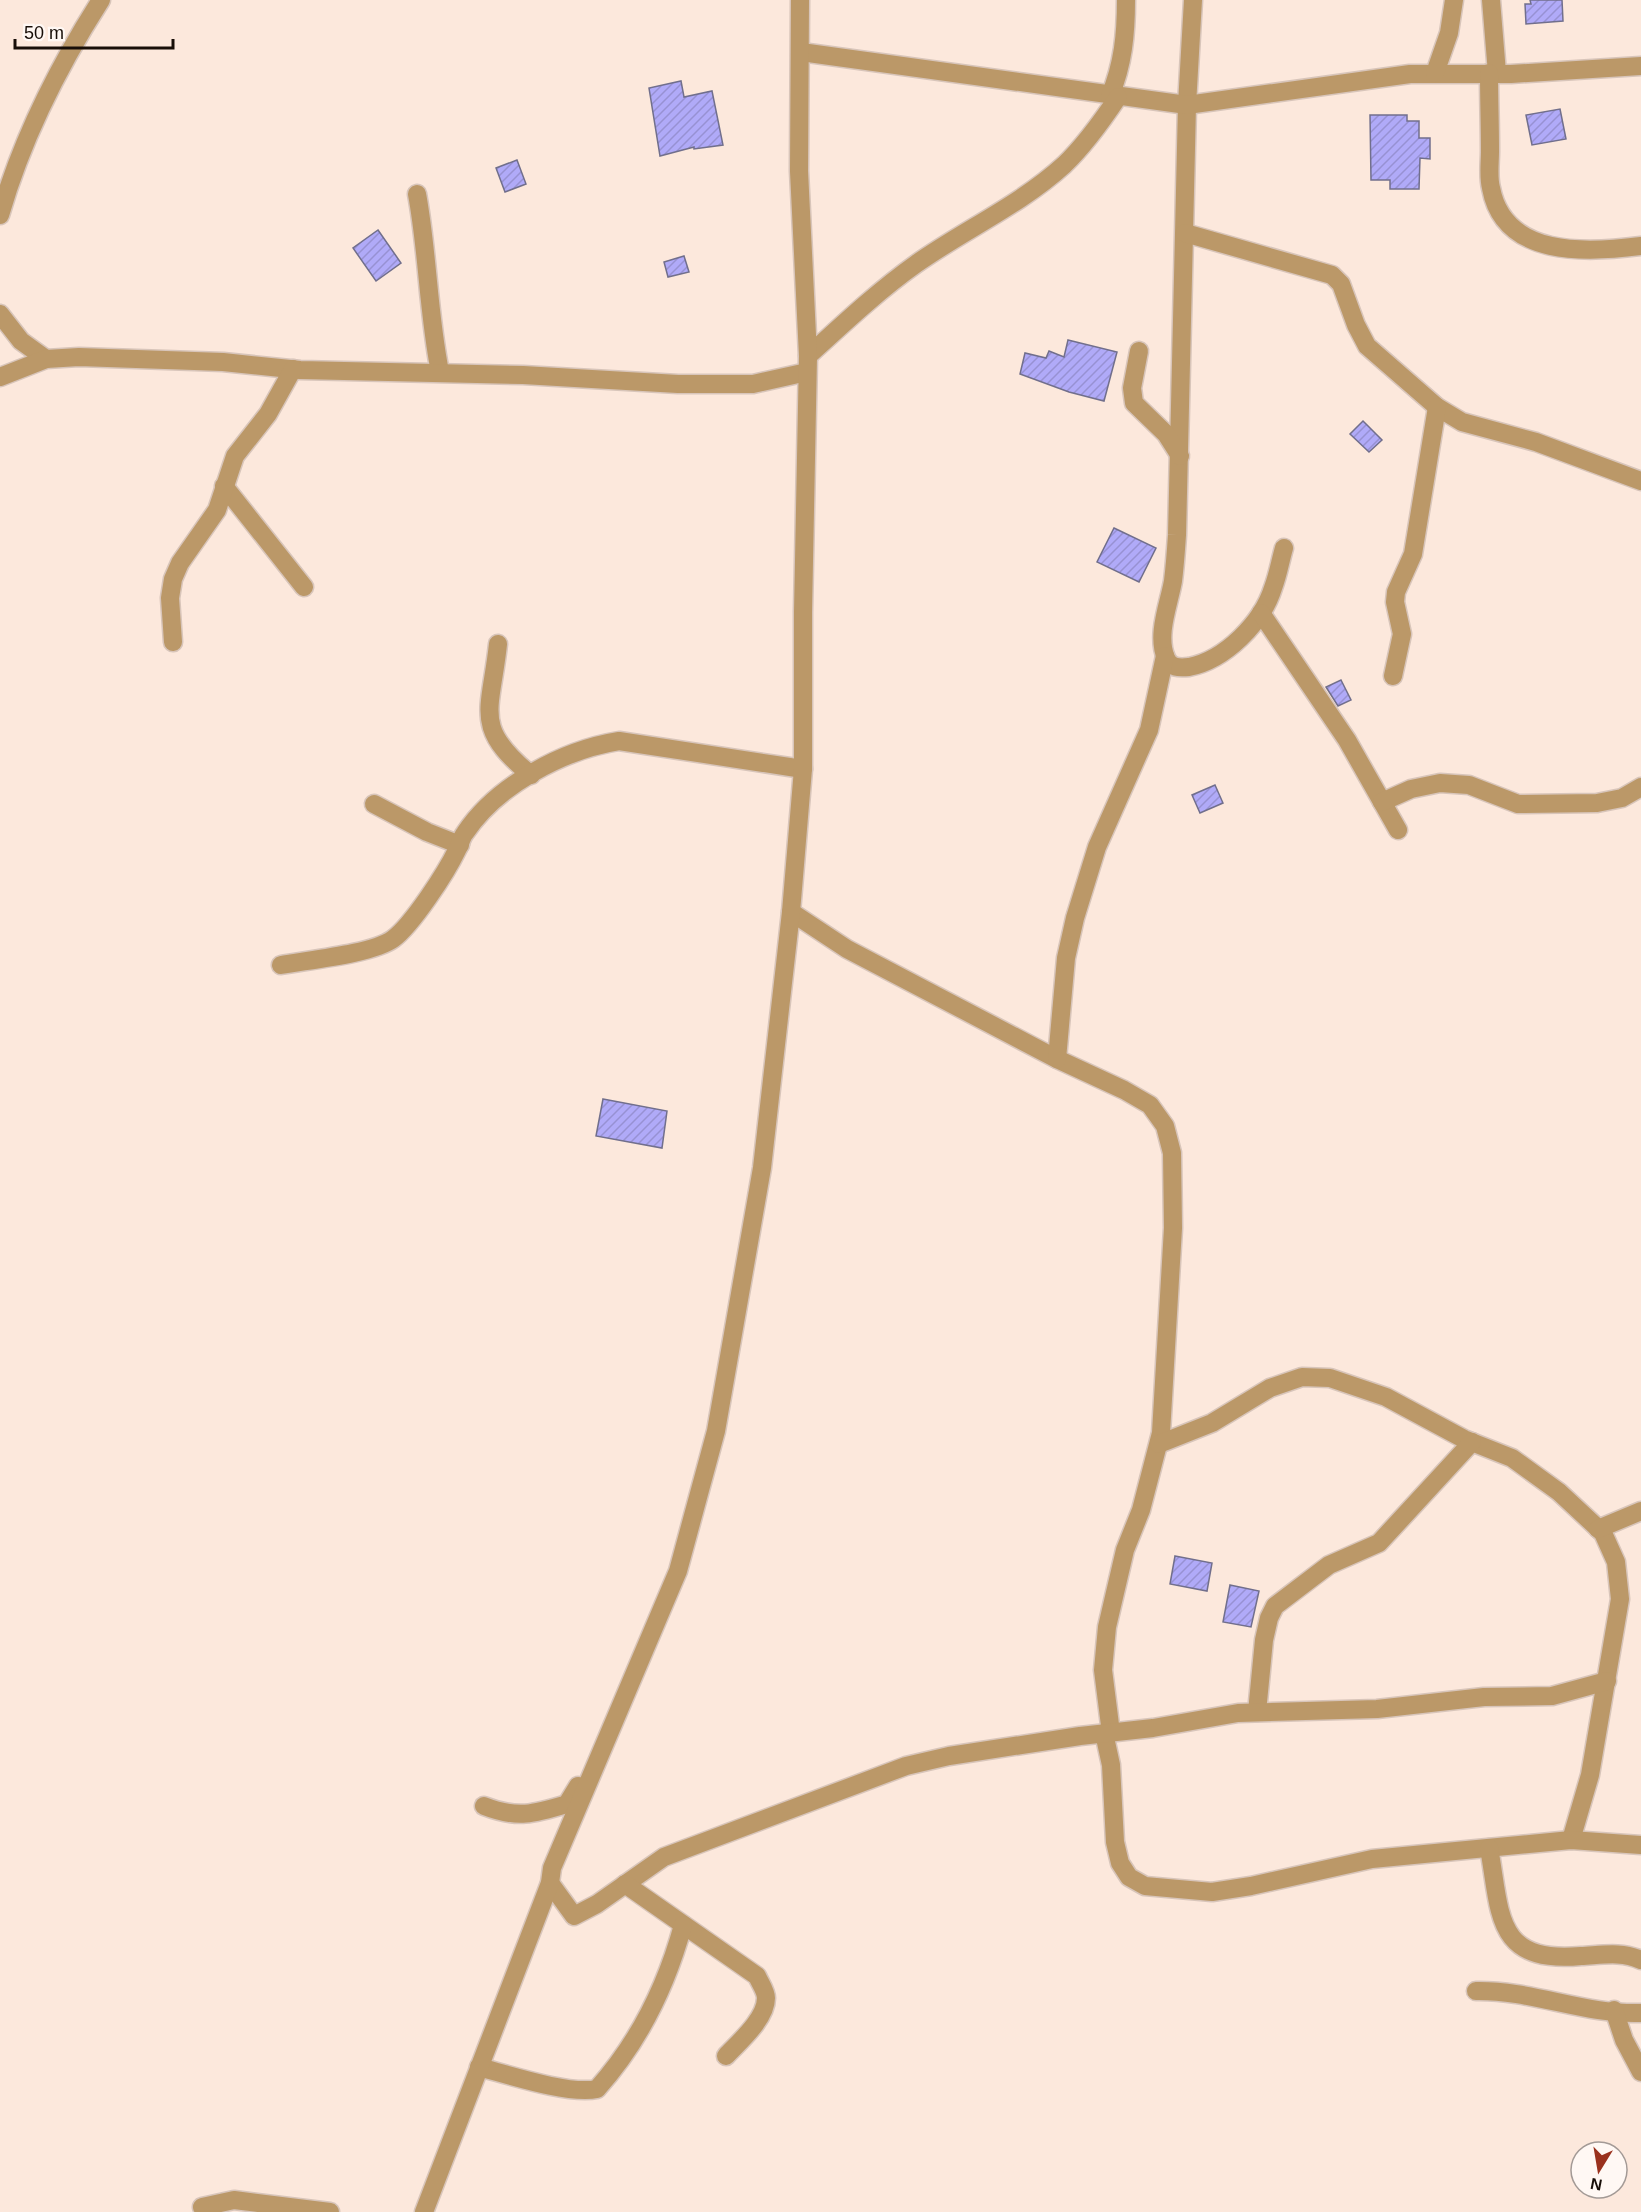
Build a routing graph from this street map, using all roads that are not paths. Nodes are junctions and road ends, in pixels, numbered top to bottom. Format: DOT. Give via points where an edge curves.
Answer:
graph roads {
  1 [pos="101,0"];
  2 [pos="801,0"];
  3 [pos="1126,0"];
  4 [pos="1193,0"];
  5 [pos="1454,0"];
  6 [pos="1491,0"];
  7 [pos="801,52"];
  8 [pos="1641,66"];
  9 [pos="1435,73"];
  10 [pos="1493,73"];
  11 [pos="1114,97"];
  12 [pos="1187,105"];
  13 [pos="417,194"];
  14 [pos="0,215"];
  15 [pos="1185,233"];
  16 [pos="1641,246"];
  17 [pos="0,314"];
  18 [pos="1139,351"];
  19 [pos="46,359"];
  20 [pos="808,364"];
  21 [pos="293,369"];
  22 [pos="440,372"];
  23 [pos="0,377"];
  24 [pos="1437,407"];
  25 [pos="1180,456"];
  26 [pos="1641,481"];
  27 [pos="224,486"];
  28 [pos="1284,548"];
  29 [pos="304,587"];
  30 [pos="1261,613"];
  31 [pos="173,642"];
  32 [pos="498,644"];
  33 [pos="1165,656"];
  34 [pos="1393,676"];
  35 [pos="803,769"];
  36 [pos="531,775"];
  37 [pos="1641,787"];
  38 [pos="1382,802"];
  39 [pos="374,804"];
  40 [pos="1398,830"];
  41 [pos="459,845"];
  42 [pos="791,912"];
  43 [pos="281,965"];
  44 [pos="1057,1059"];
  45 [pos="1472,1442"];
  46 [pos="1158,1444"];
  47 [pos="1641,1511"];
  48 [pos="1598,1529"];
  49 [pos="1607,1681"];
  50 [pos="1257,1712"];
  51 [pos="1108,1733"];
  52 [pos="601,1750"];
  53 [pos="484,1806"];
  54 [pos="1571,1839"];
  55 [pos="1641,1845"];
  56 [pos="1489,1848"];
  57 [pos="550,1883"];
  58 [pos="625,1884"];
  59 [pos="683,1925"];
  60 [pos="1641,1959"];
  61 [pos="1476,1991"];
  62 [pos="1614,2010"];
  63 [pos="1641,2013"];
  64 [pos="726,2056"];
  65 [pos="478,2067"];
  66 [pos="1641,2072"];
  67 [pos="202,2207"];
  68 [pos="330,2212"];
  69 [pos="423,2212"];
  1 -- 14 [label="street" via="69,51 26,140"];
  2 -- 7 [label="street"];
  3 -- 11 [label="street" via="1125,47"];
  4 -- 12 [label="street"];
  5 -- 9 [label="street" via="1449,33"];
  6 -- 10 [label="street"];
  7 -- 11 [label="street"];
  7 -- 20 [label="street" via="799,171"];
  8 -- 10 [label="street"];
  9 -- 10 [label="street"];
  9 -- 12 [label="street" via="1349,81"];
  10 -- 16 [label="street" via="1490,188 1511,230 1567,249"];
  11 -- 12 [label="street"];
  11 -- 20 [label="street" via="1095,131 1064,165 916,264 852,314"];
  12 -- 15 [label="street"];
  13 -- 22 [label="street" via="425,239 431,327"];
  15 -- 24 [label="street" via="1332,275 1341,284 1367,346"];
  15 -- 25 [label="street"];
  17 -- 19 [label="street" via="21,341"];
  18 -- 25 [label="street" via="1132,388 1134,402 1166,434"];
  19 -- 21 [label="street" via="135,358"];
  19 -- 23 [label="street"];
  20 -- 22 [label="street" via="753,384 717,385"];
  20 -- 35 [label="street"];
  21 -- 22 [label="street"];
  21 -- 27 [label="street" via="268,414 235,456"];
  24 -- 26 [label="street" via="1462,422 1536,442"];
  24 -- 34 [label="street" via="1413,554 1396,592 1402,634"];
  25 -- 33 [label="street" via="1176,546 1164,626"];
  27 -- 29 [label="street"];
  27 -- 31 [label="street" via="216,510 173,579"];
  28 -- 30 [label="street" via="1273,590"];
  30 -- 33 [label="street" via="1235,641 1206,661 1181,668 1173,666"];
  30 -- 38 [label="street" via="1308,679"];
  32 -- 36 [label="street" via="488,717 491,730 506,755"];
  33 -- 44 [label="street" via="1149,730 1097,847 1075,918 1066,958"];
  35 -- 36 [label="street" via="619,741 591,746"];
  35 -- 42 [label="street"];
  36 -- 41 [label="street" via="492,804"];
  37 -- 38 [label="street" via="1622,798 1597,803 1518,804 1469,785 1440,783 1411,789"];
  38 -- 40 [label="street"];
  39 -- 41 [label="street"];
  41 -- 43 [label="street" via="410,922 392,940 364,950"];
  42 -- 44 [label="street" via="848,949"];
  42 -- 52 [label="street" via="762,1168 716,1431 678,1571"];
  44 -- 46 [label="street" via="1150,1105 1165,1126 1170,1144 1173,1228"];
  45 -- 46 [label="street" via="1378,1394 1330,1378 1302,1377 1270,1388 1212,1423"];
  45 -- 48 [label="street" via="1512,1458 1559,1492"];
  45 -- 50 [label="street" via="1379,1543 1329,1565 1275,1606 1263,1640"];
  46 -- 51 [label="street" via="1142,1510 1125,1550 1107,1627 1103,1670"];
  47 -- 48 [label="street"];
  48 -- 49 [label="street" via="1616,1562 1620,1599"];
  49 -- 50 [label="street" via="1552,1696 1484,1696 1377,1709"];
  49 -- 54 [label="street" via="1590,1775"];
  50 -- 51 [label="street"];
  51 -- 56 [label="street" via="1115,1842 1120,1863 1129,1877 1145,1886 1212,1892 1372,1859"];
  51 -- 58 [label="street" via="1000,1747 906,1766 664,1857"];
  52 -- 53 [label="street" via="567,1804 525,1815 506,1814"];
  52 -- 57 [label="street" via="552,1868"];
  54 -- 55 [label="street"];
  54 -- 56 [label="street"];
  56 -- 60 [label="street" via="1501,1920 1508,1935 1521,1946 1555,1956 1621,1954"];
  57 -- 58 [label="street" via="574,1916"];
  57 -- 65 [label="street"];
  58 -- 59 [label="street"];
  59 -- 64 [label="street" via="757,1976 766,1996 757,2020"];
  59 -- 65 [label="street" via="663,1985 643,2023 597,2089 566,2087"];
  61 -- 62 [label="street" via="1508,1992"];
  62 -- 63 [label="street"];
  62 -- 66 [label="street"];
  65 -- 69 [label="street"];
  67 -- 68 [label="street" via="234,2199"];
}
